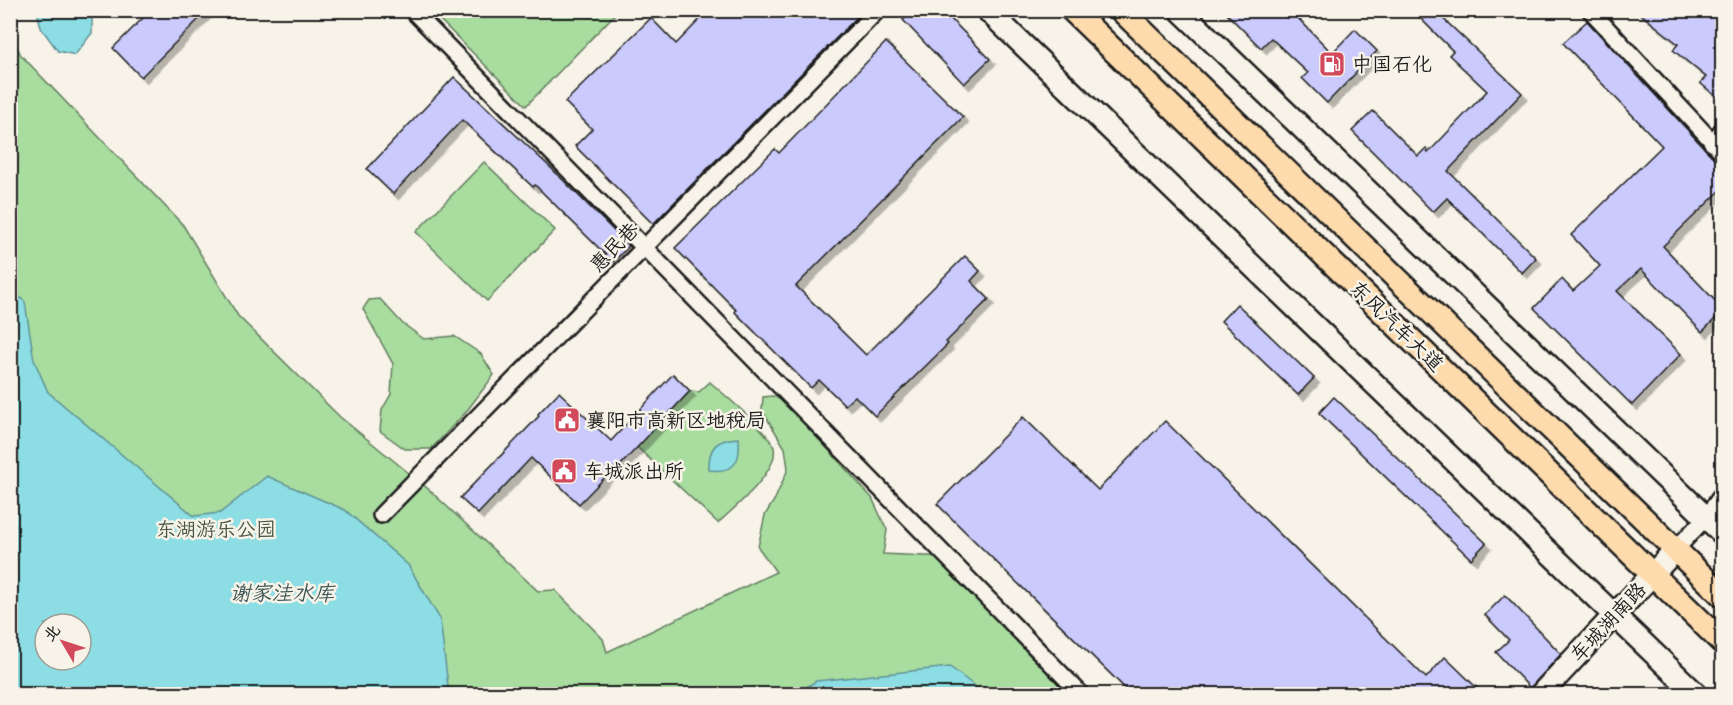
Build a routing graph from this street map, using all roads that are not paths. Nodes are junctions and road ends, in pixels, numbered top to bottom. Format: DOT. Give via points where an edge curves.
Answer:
graph roads {
  1 [pos="412,10"];
  2 [pos="878,10"];
  3 [pos="987,10"];
  4 [pos="1072,10"];
  5 [pos="1121,10"];
  6 [pos="1180,10"];
  7 [pos="1590,10"];
  8 [pos="1722,130"];
  9 [pos="1717,147"];
  10 [pos="643,248"];
  11 [pos="1722,495"];
  12 [pos="381,515"];
  13 [pos="1706,517"];
  14 [pos="1722,533"];
  15 [pos="1676,549"];
  16 [pos="1653,574"];
  17 [pos="1722,595"];
  18 [pos="1615,616"];
  19 [pos="1722,642"];
  20 [pos="1081,694"];
  21 [pos="1541,694"];
  22 [pos="1696,694"];
  1 -- 10 [label="street"];
  2 -- 10 [label="street, 惠民巷"];
  3 -- 18 [label="street"];
  4 -- 16 [label="main road, 东风汽车大道"];
  5 -- 15 [label="main road, 东风汽车大道"];
  6 -- 13 [label="street"];
  7 -- 9 [label="street"];
  8 -- 9 [label="street"];
  10 -- 12 [label="street, 惠民巷"];
  10 -- 20 [label="street"];
  11 -- 13 [label="street"];
  13 -- 14 [label="street"];
  13 -- 15 [label="street"];
  15 -- 16 [label="street, 车城湖南路"];
  15 -- 17 [label="main road, 东风汽车大道"];
  16 -- 18 [label="street, 车城湖南路"];
  16 -- 19 [label="main road, 东风汽车大道"];
  18 -- 21 [label="street, 车城湖南路"];
  18 -- 22 [label="street"];
}
